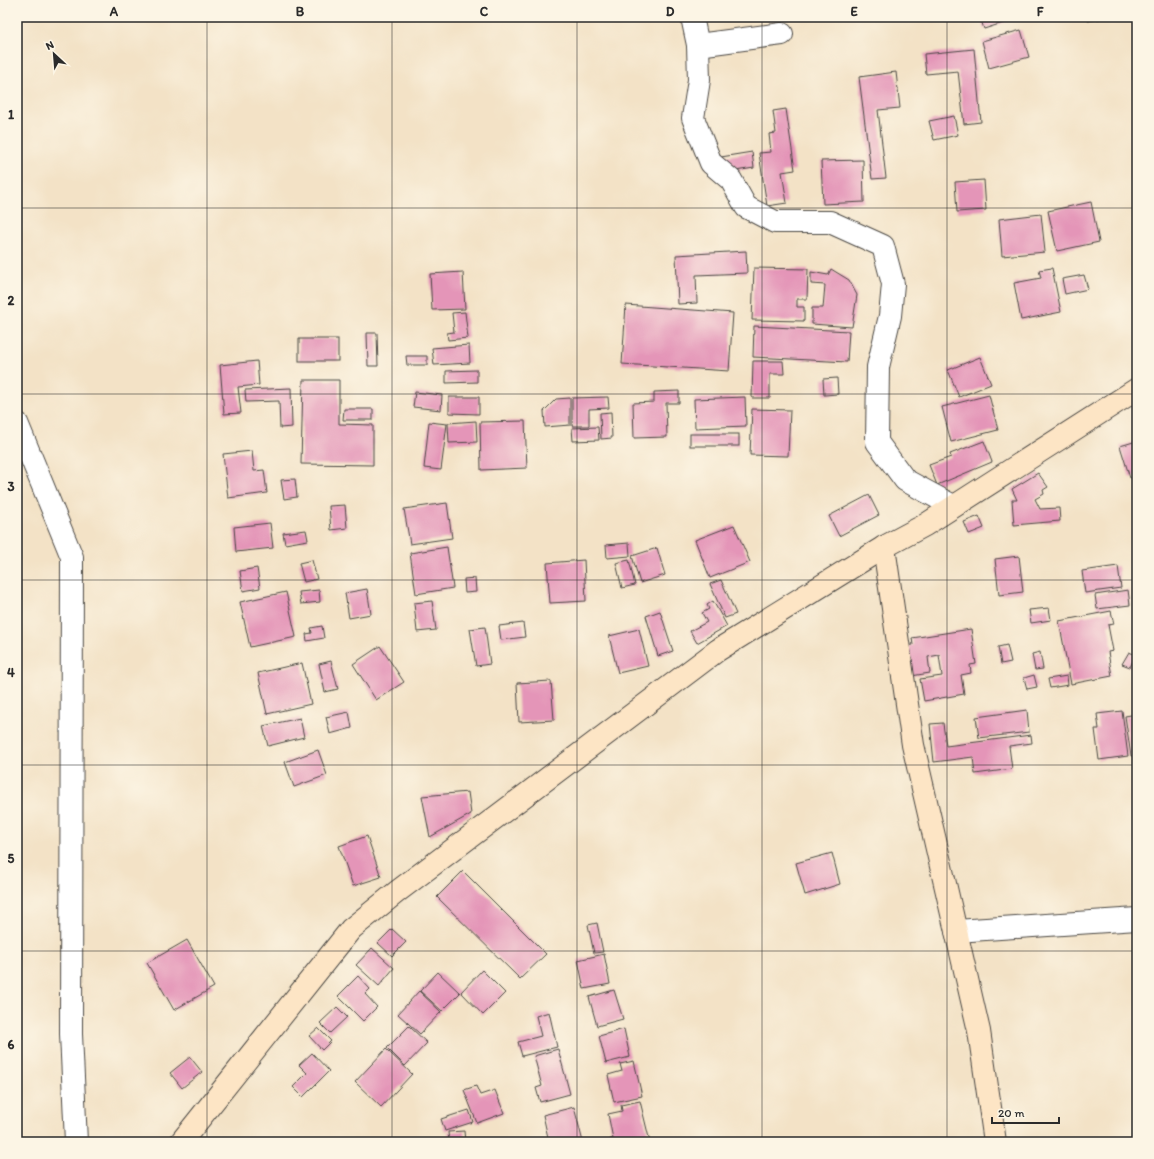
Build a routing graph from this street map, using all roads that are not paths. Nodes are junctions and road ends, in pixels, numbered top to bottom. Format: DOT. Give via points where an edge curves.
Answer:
graph roads {
  1 [pos="692,17"];
  2 [pos="782,34"];
  3 [pos="698,45"];
  4 [pos="1137,389"];
  5 [pos="17,423"];
  6 [pos="953,506"];
  7 [pos="884,547"];
  8 [pos="1137,919"];
  9 [pos="956,931"];
  10 [pos="76,1142"];
  11 [pos="181,1142"];
  12 [pos="995,1142"];
  1 -- 3 [label="street"];
  2 -- 3 [label="street"];
  3 -- 6 [label="street" via="699,80 693,118 711,163 731,180 746,207 775,222 830,222 883,246 893,284 890,316 878,366 877,442 905,480"];
  4 -- 6 [label="main road"];
  5 -- 10 [label="street" via="72,557 71,1034"];
  6 -- 7 [label="main road" via="925,525"];
  7 -- 9 [label="main road" via="913,745"];
  7 -- 11 [label="main road" via="718,650 351,929"];
  8 -- 9 [label="street"];
  9 -- 12 [label="main road" via="979,1031"];
}
